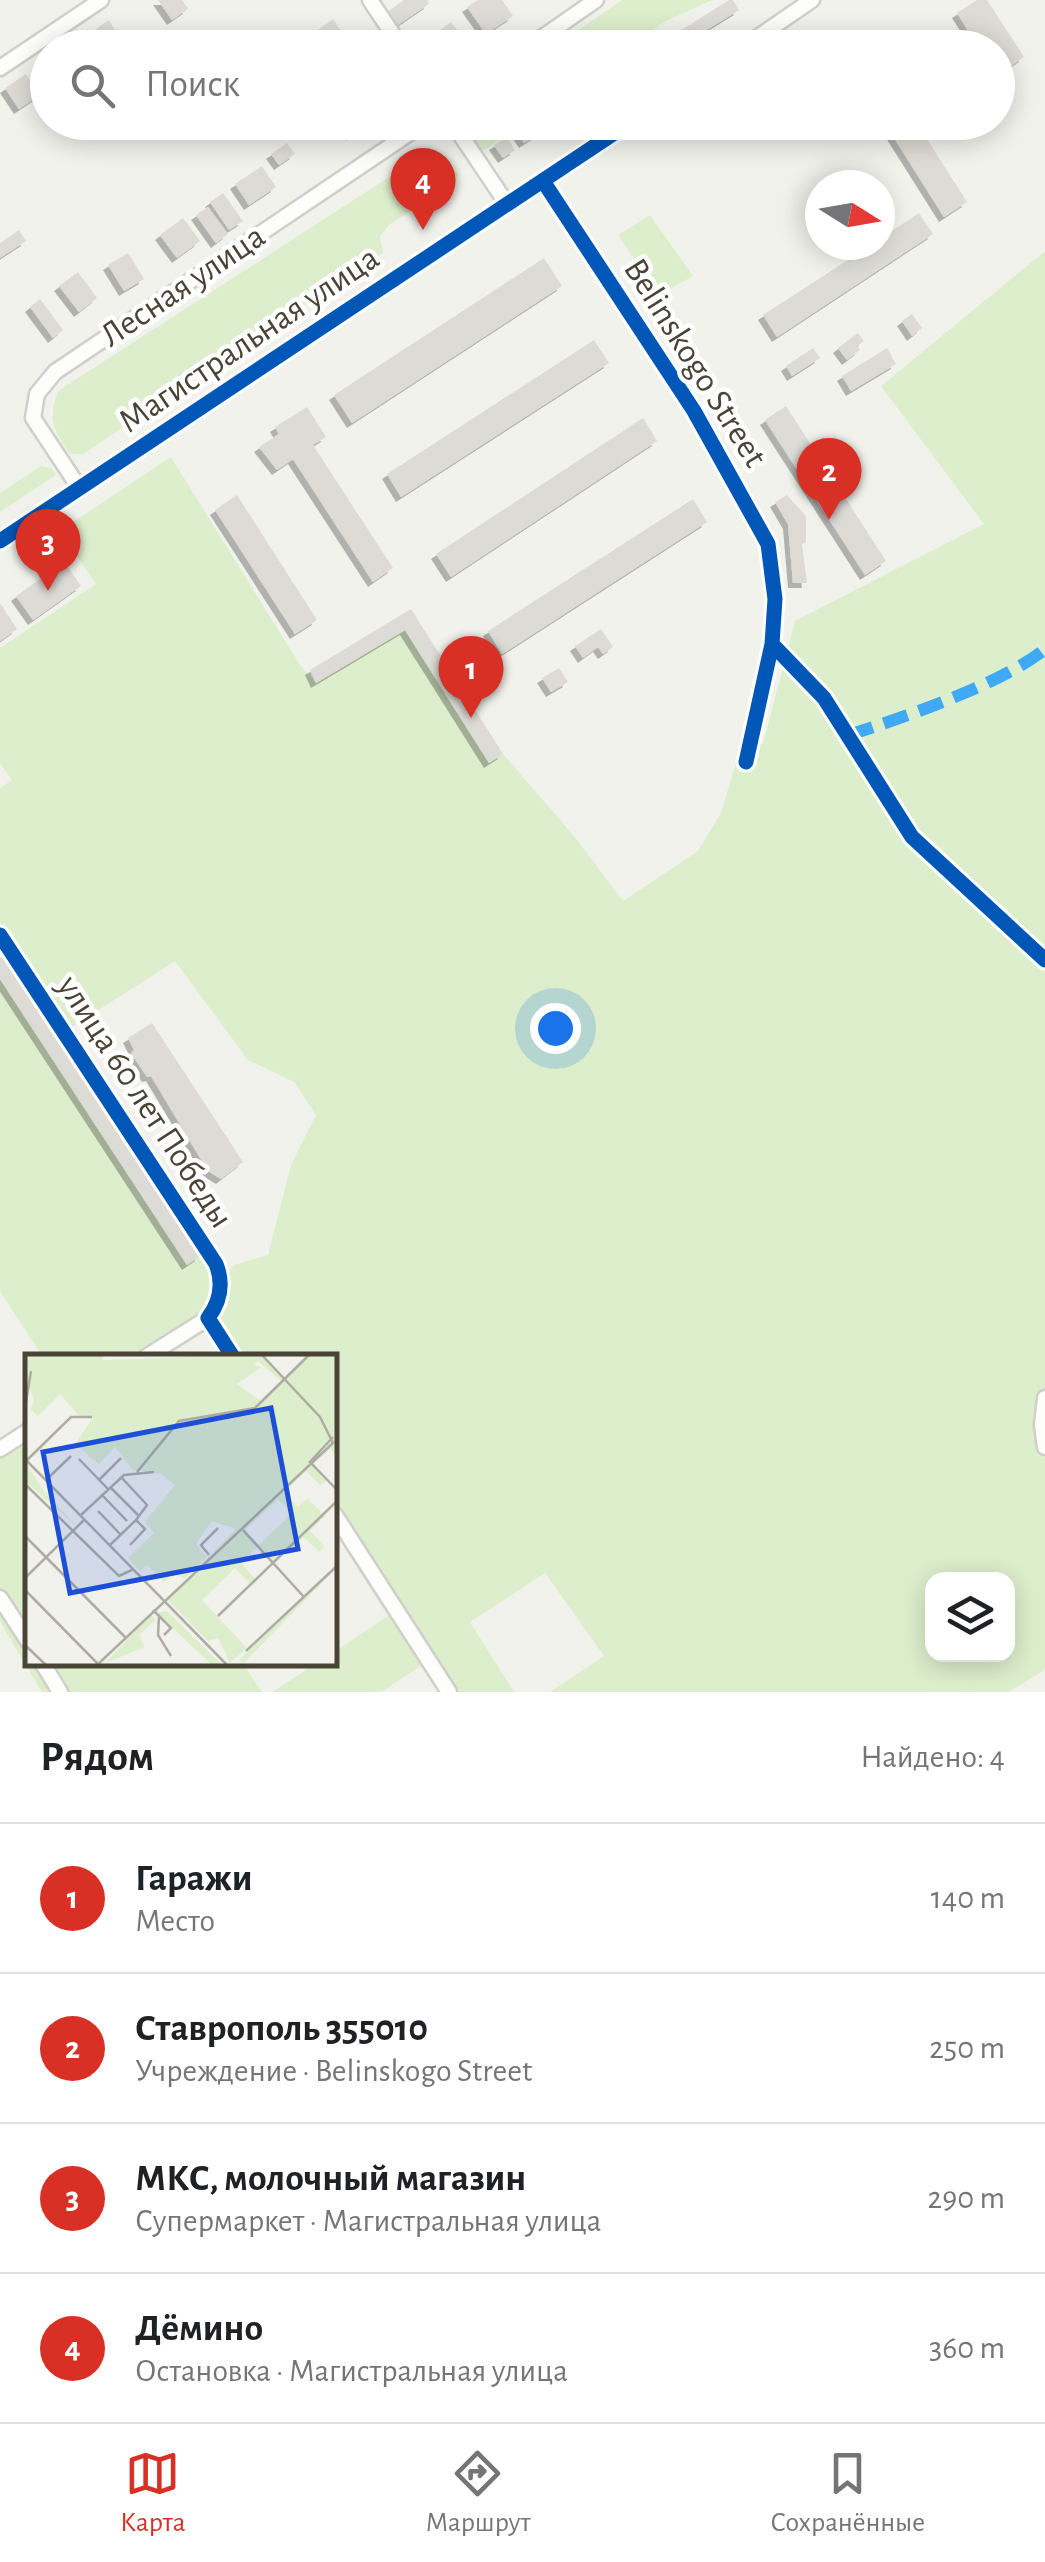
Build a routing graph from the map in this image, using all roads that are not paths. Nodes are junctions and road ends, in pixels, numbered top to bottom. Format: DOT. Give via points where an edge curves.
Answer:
graph roads {
  1 [pos="101,0"];
  2 [pos="370,0"];
  3 [pos="596,0"];
  4 [pos="812,0"];
  5 [pos="56,30"];
  6 [pos="390,30"];
  7 [pos="554,30"];
  8 [pos="768,30"];
  9 [pos="30,48"];
  10 [pos="0,68"];
  11 [pos="399,140"];
  12 [pos="464,140"];
  13 [pos="603,140"];
  14 [pos="543,181"];
  15 [pos="507,204"];
  16 [pos="80,489"];
  17 [pos="0,541"];
  18 [pos="772,644"];
  19 [pos="746,762"];
  20 [pos="0,936"];
  21 [pos="1045,960"];
  22 [pos="208,1318"];
  23 [pos="151,1354"];
  24 [pos="231,1354"];
  25 [pos="1045,1398"];
  26 [pos="25,1434"];
  27 [pos="1045,1447"];
  28 [pos="0,1449"];
  29 [pos="338,1520"];
  30 [pos="0,1598"];
  31 [pos="25,1636"];
  32 [pos="44,1667"];
  33 [pos="60,1692"];
  34 [pos="449,1692"];
  1 -- 5 [label="street"];
  2 -- 6 [label="street"];
  3 -- 7 [label="street"];
  4 -- 8 [label="street"];
  9 -- 10 [label="street"];
  11 -- 16 [label="street, Лесная улица" via="55,372 36,394 33,418"];
  12 -- 15 [label="street"];
  13 -- 14 [label="street, Магистральная улица"];
  14 -- 15 [label="street, Магистральная улица"];
  14 -- 18 [label="street, Belinskogo Street" via="700,420 768,544"];
  15 -- 16 [label="street, Магистральная улица"];
  16 -- 17 [label="street, Магистральная улица"];
  18 -- 19 [label="street, Belinskogo Street"];
  18 -- 21 [label="street" via="824,698 912,838"];
  20 -- 22 [label="street, улица 60 лет Победы" via="216,1264 221,1288"];
  22 -- 23 [label="street"];
  22 -- 24 [label="street"];
  25 -- 27 [label="street"];
  26 -- 28 [label="street"];
  29 -- 34 [label="street"];
  30 -- 31 [label="street"];
  32 -- 33 [label="street"];
}
